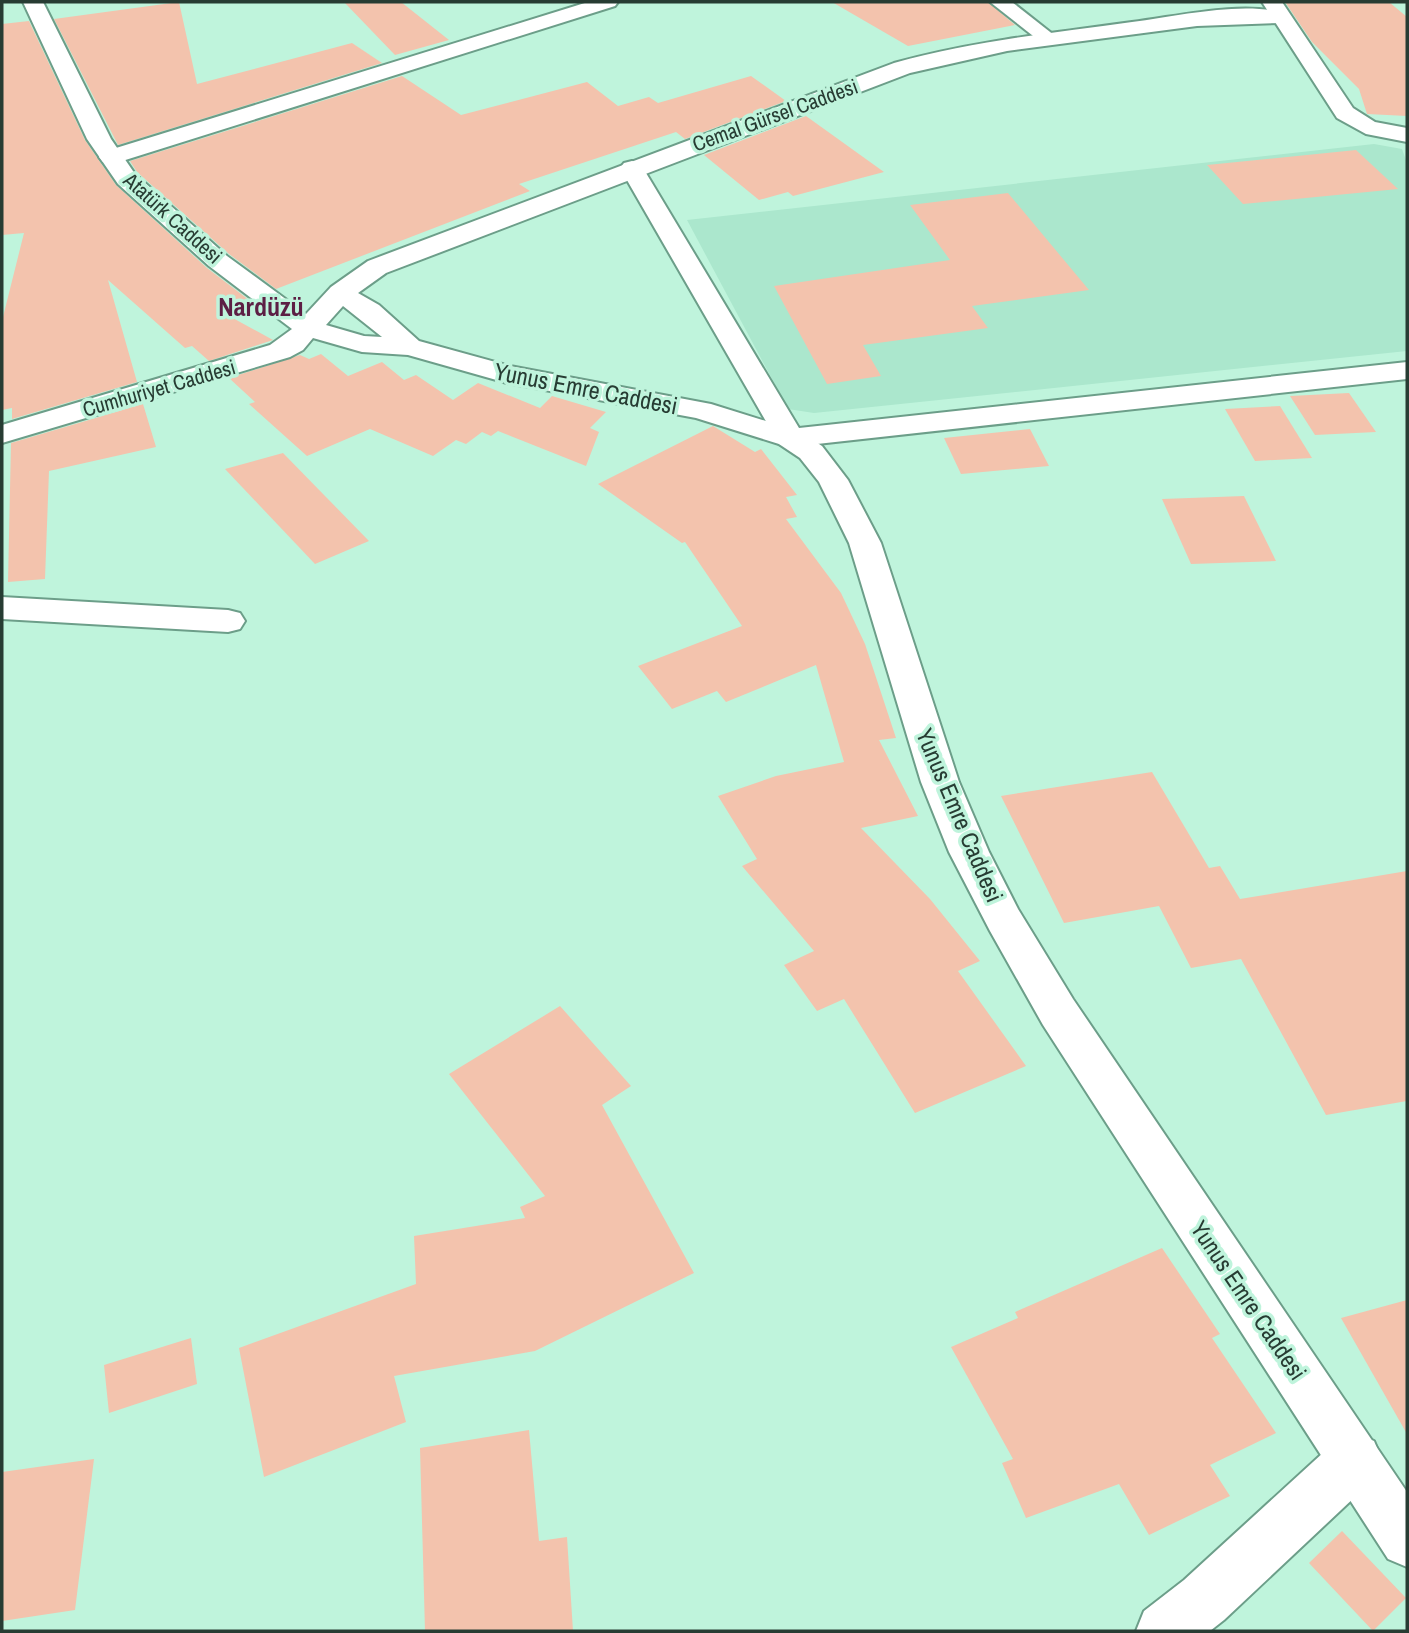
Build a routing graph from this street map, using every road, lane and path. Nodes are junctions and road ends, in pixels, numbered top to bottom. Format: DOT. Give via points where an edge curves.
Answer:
graph roads {
  1 [pos="33,2"];
  2 [pos="608,2"];
  3 [pos="1000,2"];
  4 [pos="1276,9"];
  5 [pos="1049,39"];
  6 [pos="1407,135"];
  7 [pos="111,157"];
  8 [pos="632,168"];
  9 [pos="340,293"];
  10 [pos="308,328"];
  11 [pos="409,347"];
  12 [pos="1407,371"];
  13 [pos="2,434"];
  14 [pos="790,438"];
  15 [pos="2,608"];
  16 [pos="229,621"];
  17 [pos="1355,1460"];
  18 [pos="1407,1540"];
  19 [pos="1164,1631"];
  1 -- 7 [label="street, Atatürk Caddesi"];
  2 -- 7 [label="street"];
  3 -- 5 [label="street"];
  4 -- 5 [label="street, Cemal Gürsel Caddesi"];
  4 -- 6 [label="street" via="1345,113 1359,125"];
  5 -- 8 [label="street, Cemal Gürsel Caddesi" via="923,61"];
  7 -- 10 [label="street, Atatürk Caddesi" via="136,188 218,261"];
  8 -- 9 [label="street, Cemal Gürsel Caddesi" via="377,267"];
  8 -- 14 [label="street"];
  9 -- 10 [label="street, Cemal Gürsel Caddesi"];
  9 -- 11 [label="street" via="369,311"];
  10 -- 11 [label="street" via="362,344"];
  10 -- 13 [label="street, Cumhuriyet Caddesi" via="293,344 261,358"];
  11 -- 14 [label="street, Yunus Emre Caddesi" via="507,374 701,410"];
  12 -- 14 [label="street"];
  14 -- 17 [label="street, Yunus Emre Caddesi" via="811,452 833,480 865,543 940,782 1004,919 1058,1012"];
  15 -- 16 [label="street"];
  17 -- 18 [label="street, Yunus Emre Caddesi"];
  17 -- 19 [label="street" via="1204,1600"];
}
